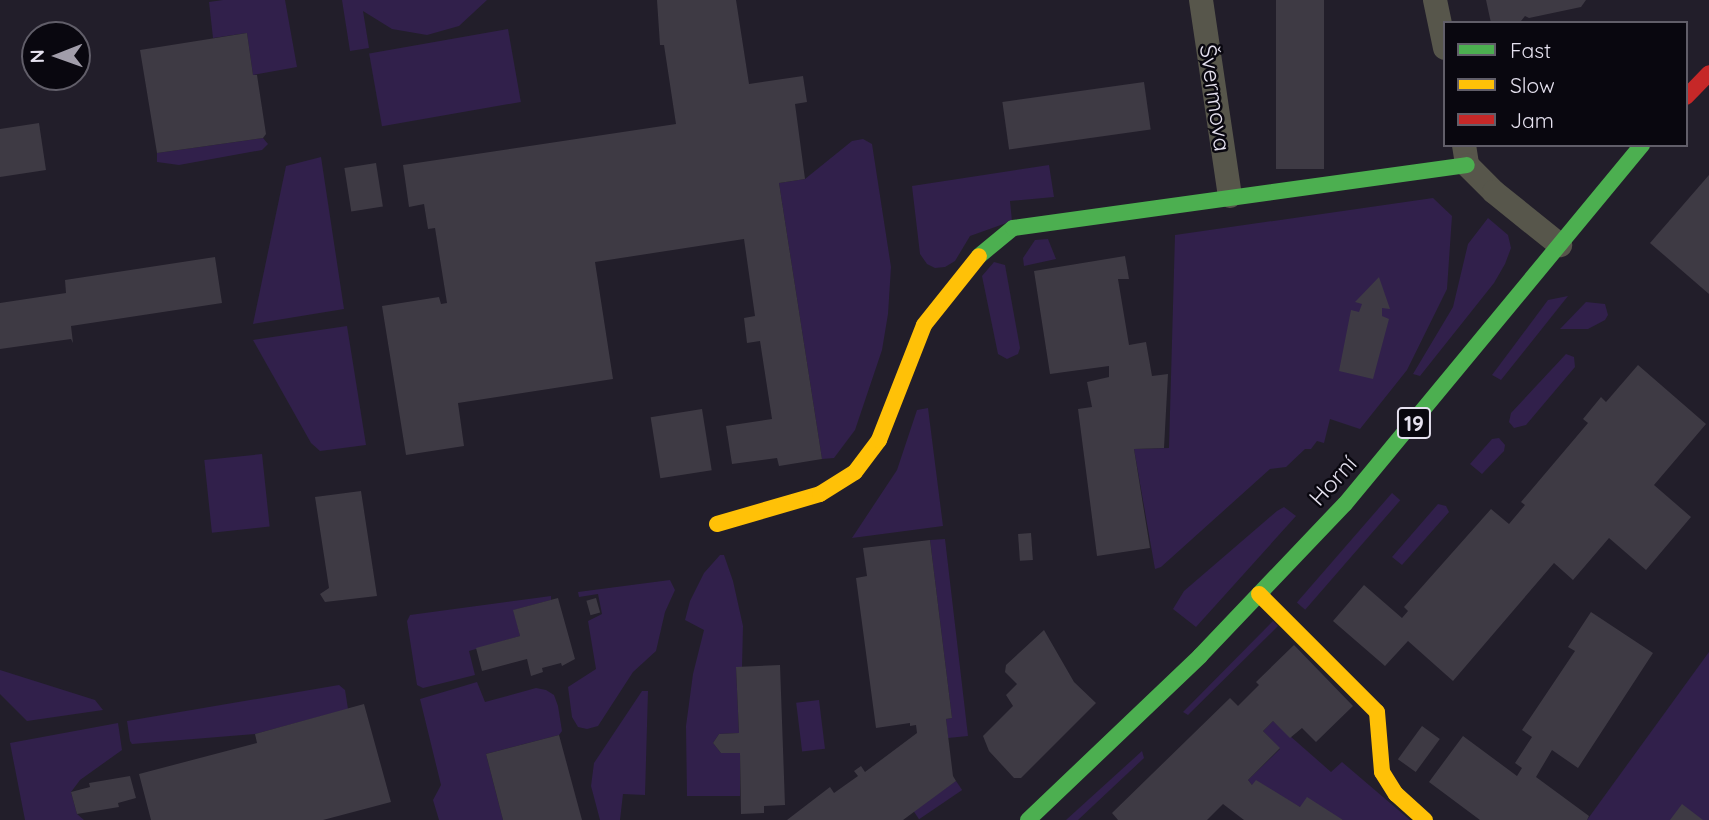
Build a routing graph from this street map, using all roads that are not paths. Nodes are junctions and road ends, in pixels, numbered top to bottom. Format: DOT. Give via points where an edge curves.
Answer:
graph roads {
  1 [pos="1201,0"];
  2 [pos="1435,0"];
  3 [pos="1443,38"];
  4 [pos="1709,73"];
  5 [pos="1688,95"];
  6 [pos="1640,147"];
  7 [pos="1465,155"];
  8 [pos="1230,196"];
  9 [pos="1560,245"];
  10 [pos="717,524"];
  11 [pos="1259,594"];
  12 [pos="1028,820"];
  13 [pos="1425,820"];
  1 -- 8 [label="street, Švermova"];
  2 -- 3 [label="street"];
  4 -- 5 [label="street"];
  6 -- 9 [label="street, Horní / 19"];
  7 -- 8 [label="street"];
  7 -- 9 [label="street" via="1494,192"];
  8 -- 10 [label="street" via="1013,228 974,260 924,325 879,440 855,472 820,494"];
  9 -- 11 [label="street, Horní / 19" via="1345,504"];
  11 -- 12 [label="street, Horní / 19"];
  11 -- 13 [label="street" via="1377,712 1382,772 1396,794"];
}
